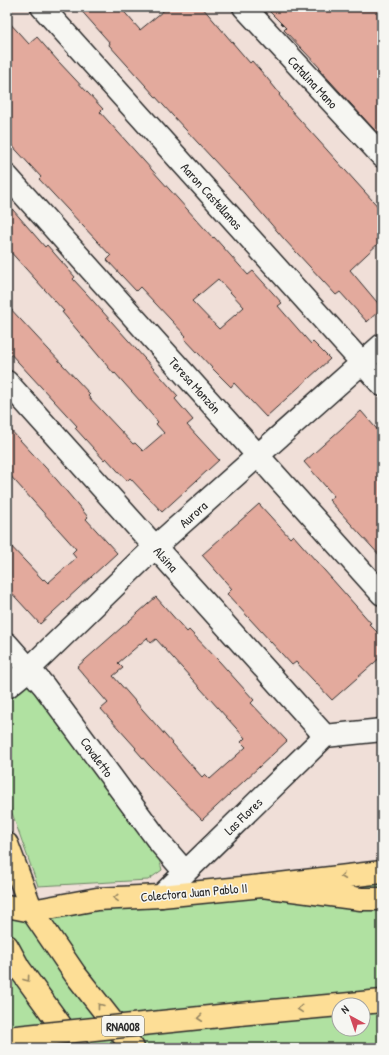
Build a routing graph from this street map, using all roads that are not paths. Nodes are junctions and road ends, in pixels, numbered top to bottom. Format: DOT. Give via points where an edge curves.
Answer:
graph roads {
  1 [pos="42,7"];
  2 [pos="244,7"];
  3 [pos="382,156"];
  4 [pos="7,176"];
  5 [pos="382,344"];
  6 [pos="362,362"];
  7 [pos="7,382"];
  8 [pos="382,384"];
  9 [pos="258,455"];
  10 [pos="156,547"];
  11 [pos="382,594"];
  12 [pos="7,644"];
  13 [pos="29,669"];
  14 [pos="7,687"];
  15 [pos="382,730"];
  16 [pos="325,736"];
  17 [pos="7,844"];
  18 [pos="186,872"];
  19 [pos="382,872"];
  20 [pos="262,886"];
  21 [pos="161,896"];
  22 [pos="382,899"];
  23 [pos="7,906"];
  24 [pos="32,911"];
  25 [pos="7,946"];
  26 [pos="382,1001"];
  27 [pos="371,1002"];
  28 [pos="331,1006"];
  29 [pos="7,1038"];
  30 [pos="77,1048"];
  31 [pos="133,1048"];
  1 -- 6 [label="street, Aaron Castellanos"];
  2 -- 3 [label="street, Catalina Mano"];
  4 -- 9 [label="street, Teresa Monzón"];
  5 -- 6 [label="street, Aurora"];
  6 -- 8 [label="street, Aaron Castellanos"];
  6 -- 9 [label="street, Aurora"];
  7 -- 10 [label="street, Alsina"];
  9 -- 10 [label="street, Aurora"];
  9 -- 11 [label="street, Teresa Monzón"];
  10 -- 13 [label="street, Aurora"];
  10 -- 16 [label="street, Alsina"];
  12 -- 13 [label="street, Cavaletto"];
  13 -- 14 [label="street, Aurora"];
  13 -- 18 [label="street, Cavaletto" via="160,843"];
  15 -- 16 [label="street"];
  16 -- 18 [label="street, Las Flores"];
  17 -- 24 [label="main road"];
  18 -- 21 [label="street, Las Flores"];
  19 -- 20 [label="main road, Colectora Juan Pablo II, one-way"];
  20 -- 21 [label="main road, Colectora Juan Pablo II"];
  20 -- 22 [label="main road" via="361,899"];
  21 -- 24 [label="main road, Colectora Juan Pablo II, one-way" via="97,899"];
  23 -- 24 [label="main road, Colectora Juan Pablo II"];
  31 -- 24 [label="main road, one-way" via="75,974"];
  25 -- 30 [label="main road, one-way" via="19,968"];
  26 -- 27 [label="main road, RNA008"];
  28 -- 29 [label="main road, RNA008, one-way, bridge"];
}
